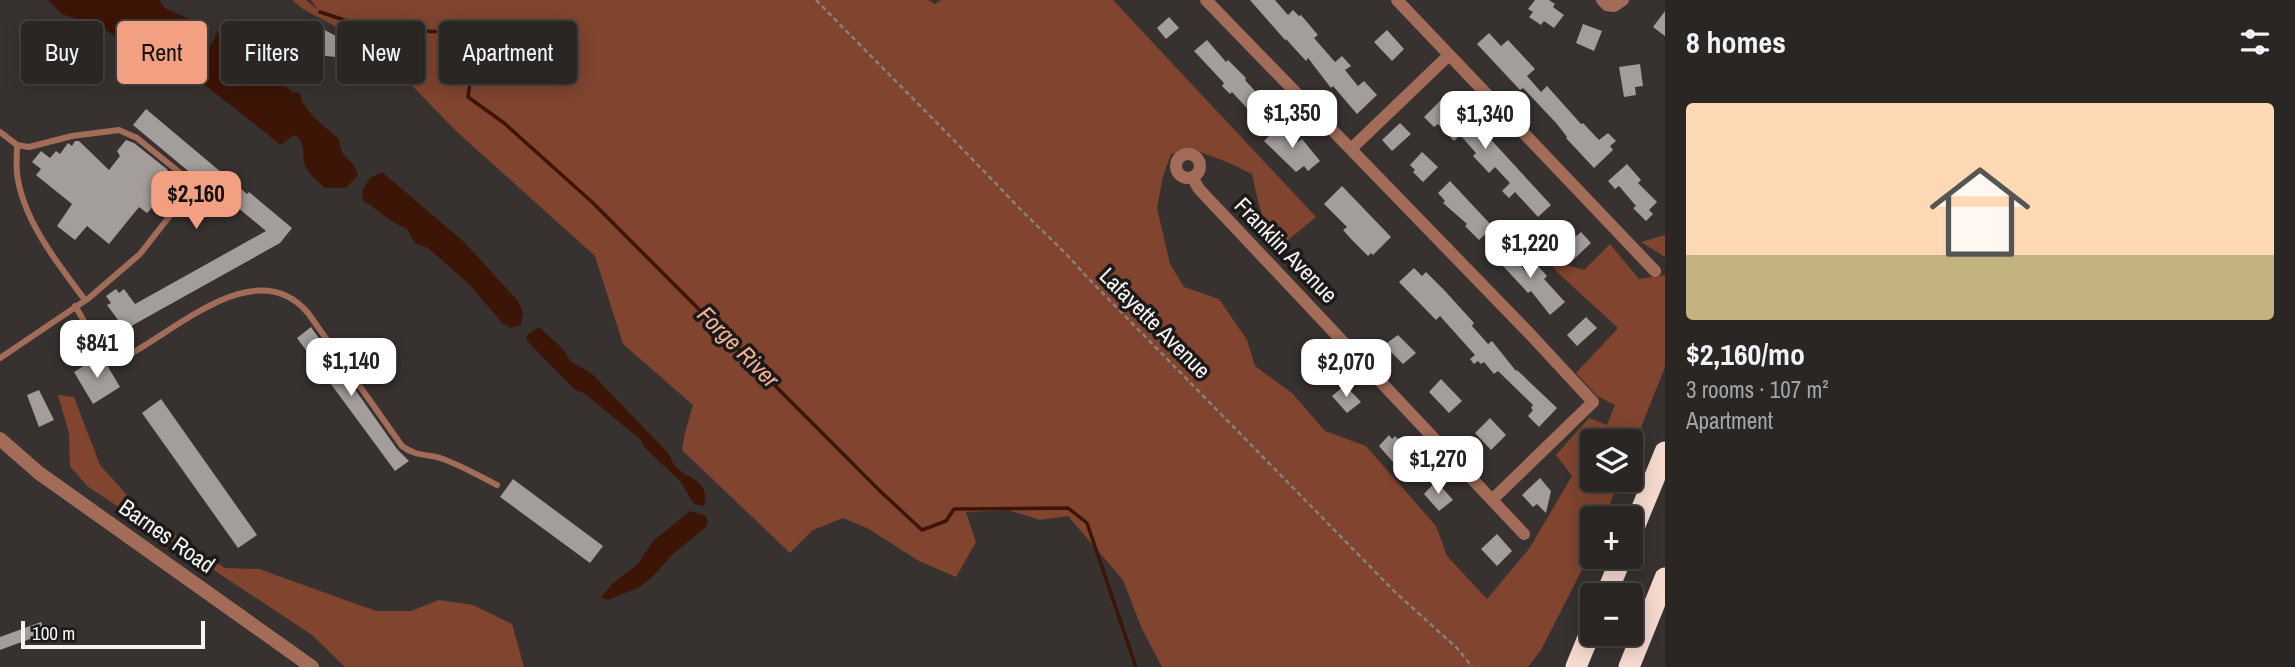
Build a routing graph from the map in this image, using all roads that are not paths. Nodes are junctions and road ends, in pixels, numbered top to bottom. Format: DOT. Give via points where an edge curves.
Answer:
graph roads {
  1 [pos="1206,0"];
  2 [pos="1396,0"];
  3 [pos="1602,0"];
  4 [pos="1623,0"];
  5 [pos="1448,56"];
  6 [pos="0,132"];
  7 [pos="17,145"];
  8 [pos="1351,149"];
  9 [pos="1192,177"];
  10 [pos="1655,271"];
  11 [pos="85,300"];
  12 [pos="75,306"];
  13 [pos="0,358"];
  14 [pos="1,442"];
  15 [pos="1665,452"];
  16 [pos="497,485"];
  17 [pos="1493,499"];
  18 [pos="1643,506"];
  19 [pos="1524,534"];
  20 [pos="1665,578"];
  21 [pos="1585,646"];
  22 [pos="312,667"];
  23 [pos="1576,667"];
  24 [pos="1629,667"];
  1 -- 8 [label="street"];
  2 -- 5 [label="street"];
  3 -- 4 [label="street" via="1614,6"];
  5 -- 8 [label="street"];
  5 -- 10 [label="street"];
  6 -- 7 [label="lane"];
  7 -- 11 [label="lane" via="17,175 26,206 49,252"];
  7 -- 11 [label="lane" via="29,147 119,130 138,138 179,172 187,185 183,199 140,254"];
  8 -- 17 [label="street" via="1593,402"];
  9 -- 17 [label="street, Franklin Avenue"];
  11 -- 12 [label="lane"];
  12 -- 13 [label="lane"];
  12 -- 16 [label="lane" via="104,350 119,360 236,294 261,289 292,298 308,313 402,446"];
  14 -- 22 [label="street, Barnes Road"];
  15 -- 18 [label="highway"];
  17 -- 19 [label="street, Franklin Avenue"];
  20 -- 24 [label="highway"];
  21 -- 23 [label="highway"];
}
